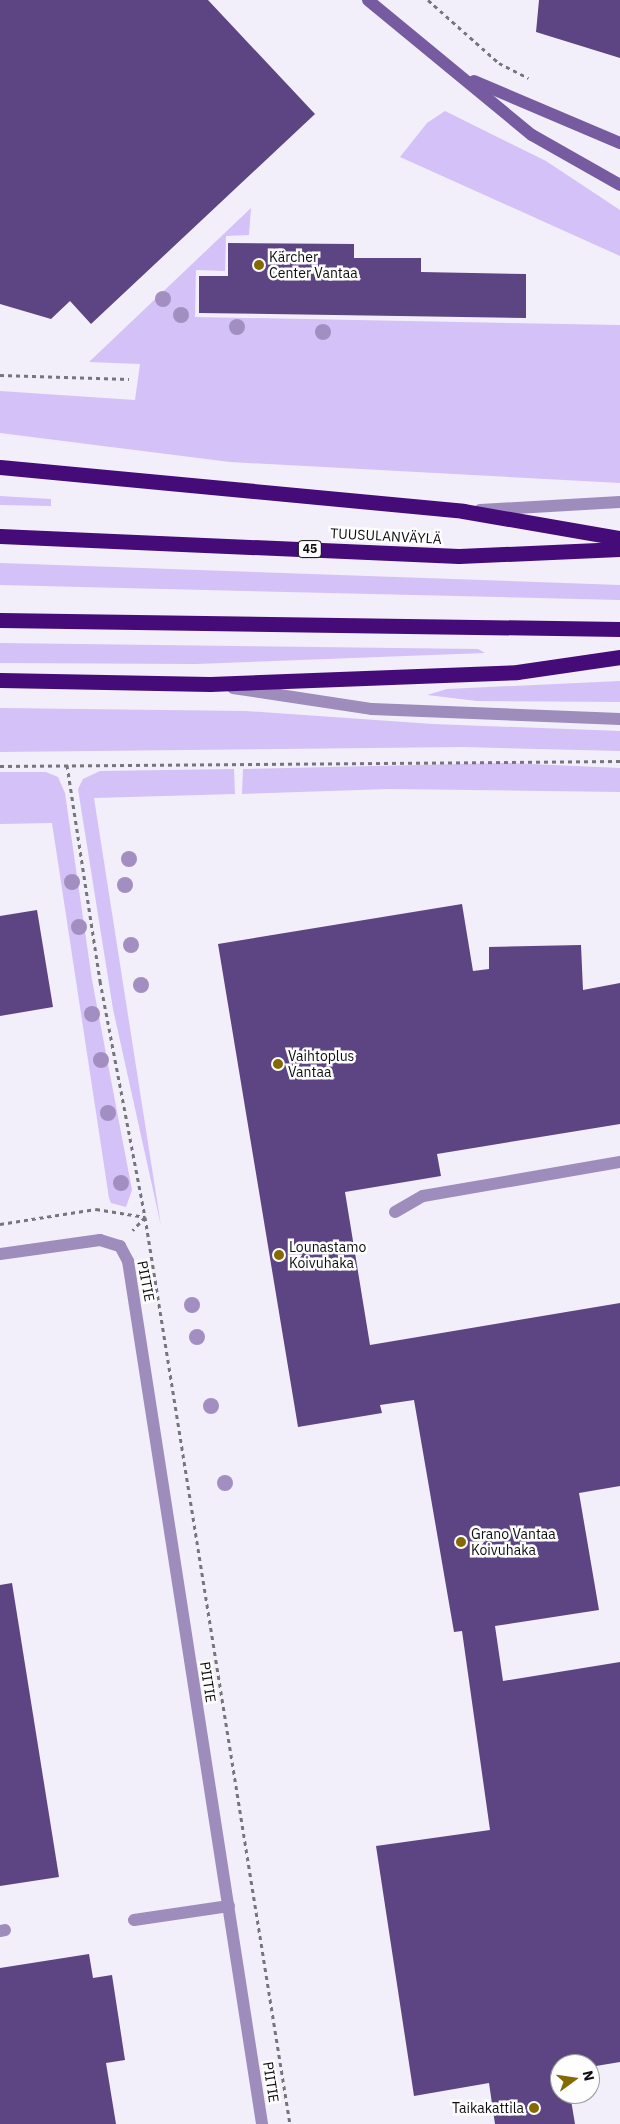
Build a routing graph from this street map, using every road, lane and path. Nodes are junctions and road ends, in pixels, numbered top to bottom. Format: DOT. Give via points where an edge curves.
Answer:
graph roads {
  1 [pos="368,0"];
  2 [pos="428,0"];
  3 [pos="467,78"];
  4 [pos="532,80"];
  5 [pos="620,142"];
  6 [pos="620,185"];
  7 [pos="0,375"];
  8 [pos="129,379"];
  9 [pos="0,467"];
  10 [pos="620,502"];
  11 [pos="464,511"];
  12 [pos="0,536"];
  13 [pos="620,538"];
  14 [pos="620,549"];
  15 [pos="0,620"];
  16 [pos="620,629"];
  17 [pos="620,657"];
  18 [pos="0,680"];
  19 [pos="210,684"];
  20 [pos="620,719"];
  21 [pos="620,761"];
  22 [pos="67,765"];
  23 [pos="0,766"];
  24 [pos="620,1162"];
  25 [pos="395,1212"];
  26 [pos="120,1246"];
  27 [pos="0,1254"];
  28 [pos="229,1906"];
  29 [pos="134,1920"];
  30 [pos="262,2124"];
  1 -- 3 [label="main road" via="403,33"];
  2 -- 4 [label="path" via="498,64"];
  3 -- 5 [label="main road"];
  3 -- 6 [label="main road" via="532,135"];
  7 -- 8 [label="path"];
  9 -- 11 [label="highway"];
  10 -- 11 [label="street"];
  11 -- 13 [label="highway"];
  12 -- 14 [label="highway, TUUSULANVÄYLÄ / 45" via="459,556"];
  15 -- 16 [label="highway"];
  17 -- 19 [label="highway" via="517,672"];
  18 -- 19 [label="highway"];
  19 -- 20 [label="street" via="372,709"];
  21 -- 22 [label="path"];
  22 -- 23 [label="path"];
  22 -- 26 [label="path" via="100,981 145,1217"];
  24 -- 25 [label="street" via="422,1196"];
  26 -- 27 [label="street" via="100,1240"];
  26 -- 28 [label="street, PIITIE" via="128,1261"];
  28 -- 29 [label="street"];
  28 -- 30 [label="street, PIITIE"];
}
